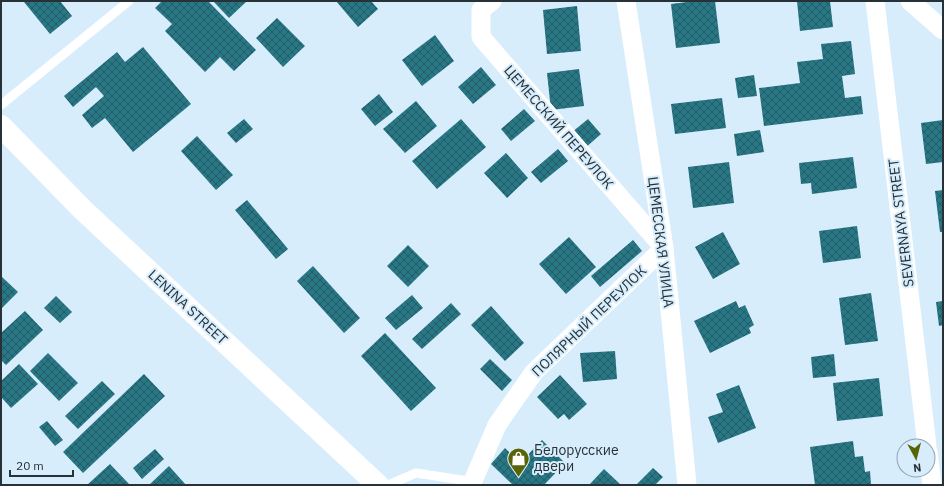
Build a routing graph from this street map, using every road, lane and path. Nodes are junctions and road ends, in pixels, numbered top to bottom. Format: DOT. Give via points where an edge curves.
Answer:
graph roads {
  1 [pos="129,1"];
  2 [pos="492,1"];
  3 [pos="626,1"];
  4 [pos="875,1"];
  5 [pos="910,1"];
  6 [pos="943,30"];
  7 [pos="1,105"];
  8 [pos="1,126"];
  9 [pos="664,248"];
  10 [pos="926,438"];
  11 [pos="477,483"];
  12 [pos="378,485"];
  13 [pos="388,485"];
  14 [pos="687,485"];
  1 -- 7 [label="lane"];
  2 -- 9 [label="street, ЦЕМЕССКИЙ ПЕРЕУЛОК" via="481,10 481,36"];
  3 -- 9 [label="street, ЦЕМЕССКАЯ УЛИЦА"];
  4 -- 10 [label="street, SEVERNAYA STREET"];
  5 -- 6 [label="street"];
  8 -- 12 [label="highway, LENINA STREET" via="82,209"];
  9 -- 11 [label="street, ПОЛЯРНЫЙ ПЕРЕУЛОК" via="534,372 497,425"];
  9 -- 14 [label="street, ЦЕМЕССКАЯ УЛИЦА"];
  11 -- 13 [label="lane" via="416,472"];
}
